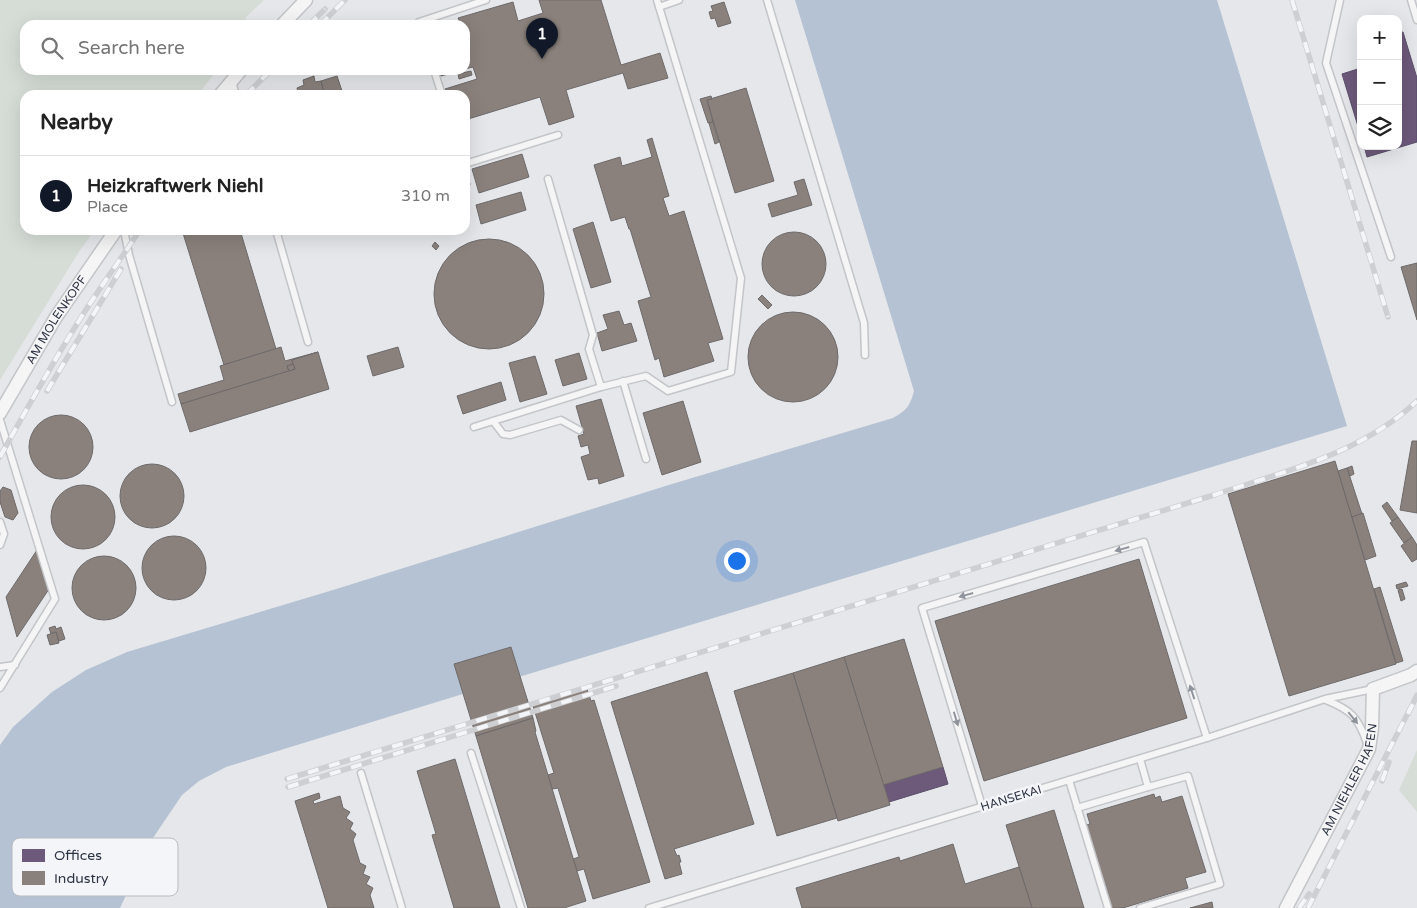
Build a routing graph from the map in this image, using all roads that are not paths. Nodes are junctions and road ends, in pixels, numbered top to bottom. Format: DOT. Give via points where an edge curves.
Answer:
graph roads {
  1 [pos="306,0"];
  2 [pos="486,0"];
  3 [pos="679,0"];
  4 [pos="767,0"];
  5 [pos="1340,0"];
  6 [pos="1411,0"];
  7 [pos="658,3"];
  8 [pos="287,20"];
  9 [pos="425,20"];
  10 [pos="1417,20"];
  11 [pos="236,75"];
  12 [pos="436,75"];
  13 [pos="231,81"];
  14 [pos="224,90"];
  15 [pos="234,90"];
  16 [pos="440,90"];
  17 [pos="558,135"];
  18 [pos="470,162"];
  19 [pos="548,179"];
  20 [pos="113,235"];
  21 [pos="125,235"];
  22 [pos="277,235"];
  23 [pos="1390,257"];
  24 [pos="308,342"];
  25 [pos="865,355"];
  26 [pos="623,381"];
  27 [pos="601,387"];
  28 [pos="172,402"];
  29 [pos="0,413"];
  30 [pos="0,420"];
  31 [pos="493,421"];
  32 [pos="474,427"];
  33 [pos="579,430"];
  34 [pos="646,459"];
  35 [pos="0,522"];
  36 [pos="0,545"];
  37 [pos="15,665"];
  38 [pos="0,667"];
  39 [pos="1417,671"];
  40 [pos="0,688"];
  41 [pos="1373,689"];
  42 [pos="1325,699"];
  43 [pos="1207,738"];
  44 [pos="1368,748"];
  45 [pos="471,753"];
  46 [pos="1140,759"];
  47 [pos="361,773"];
  48 [pos="1069,780"];
  49 [pos="1148,787"];
  50 [pos="982,806"];
  51 [pos="1077,808"];
  52 [pos="402,908"];
  53 [pos="521,908"];
  54 [pos="649,908"];
  55 [pos="1108,908"];
  56 [pos="1140,908"];
  57 [pos="1286,908"];
  1 -- 8 [label="street"];
  2 -- 9 [label="lane"];
  3 -- 7 [label="lane"];
  4 -- 25 [label="lane" via="864,323"];
  5 -- 23 [label="lane" via="1326,63"];
  6 -- 10 [label="lane"];
  7 -- 26 [label="lane" via="741,278 731,372 668,391 646,376"];
  11 -- 13 [label="street"];
  12 -- 16 [label="lane"];
  13 -- 14 [label="street"];
  13 -- 15 [label="lane"];
  17 -- 18 [label="lane"];
  19 -- 27 [label="lane" via="593,335 589,349"];
  20 -- 29 [label="street, AM MOLENKOPF" via="56,317"];
  21 -- 28 [label="lane"];
  22 -- 24 [label="lane"];
  26 -- 27 [label="lane"];
  26 -- 34 [label="lane"];
  27 -- 31 [label="lane"];
  30 -- 37 [label="lane" via="55,599"];
  31 -- 32 [label="lane"];
  31 -- 33 [label="lane" via="503,434 510,435 561,420"];
  35 -- 36 [label="lane" via="4,534"];
  37 -- 38 [label="lane"];
  37 -- 40 [label="lane"];
  39 -- 41 [label="street"];
  41 -- 42 [label="lane, HANSEKAI"];
  41 -- 44 [label="street, AM NIEHLER HAFEN"];
  42 -- 43 [label="lane, HANSEKAI"];
  42 -- 44 [label="lane, one-way" via="1342,706 1354,716"];
  43 -- 46 [label="lane, HANSEKAI"];
  43 -- 50 [label="lane, one-way" via="1144,542 922,608"];
  44 -- 57 [label="street, AM NIEHLER HAFEN"];
  45 -- 53 [label="lane"];
  46 -- 48 [label="lane, HANSEKAI"];
  46 -- 49 [label="lane"];
  47 -- 52 [label="lane"];
  48 -- 50 [label="lane, HANSEKAI"];
  48 -- 51 [label="lane"];
  49 -- 51 [label="lane"];
  49 -- 56 [label="lane" via="1188,776 1220,884"];
  50 -- 54 [label="lane, HANSEKAI"];
  51 -- 55 [label="lane"];
}
